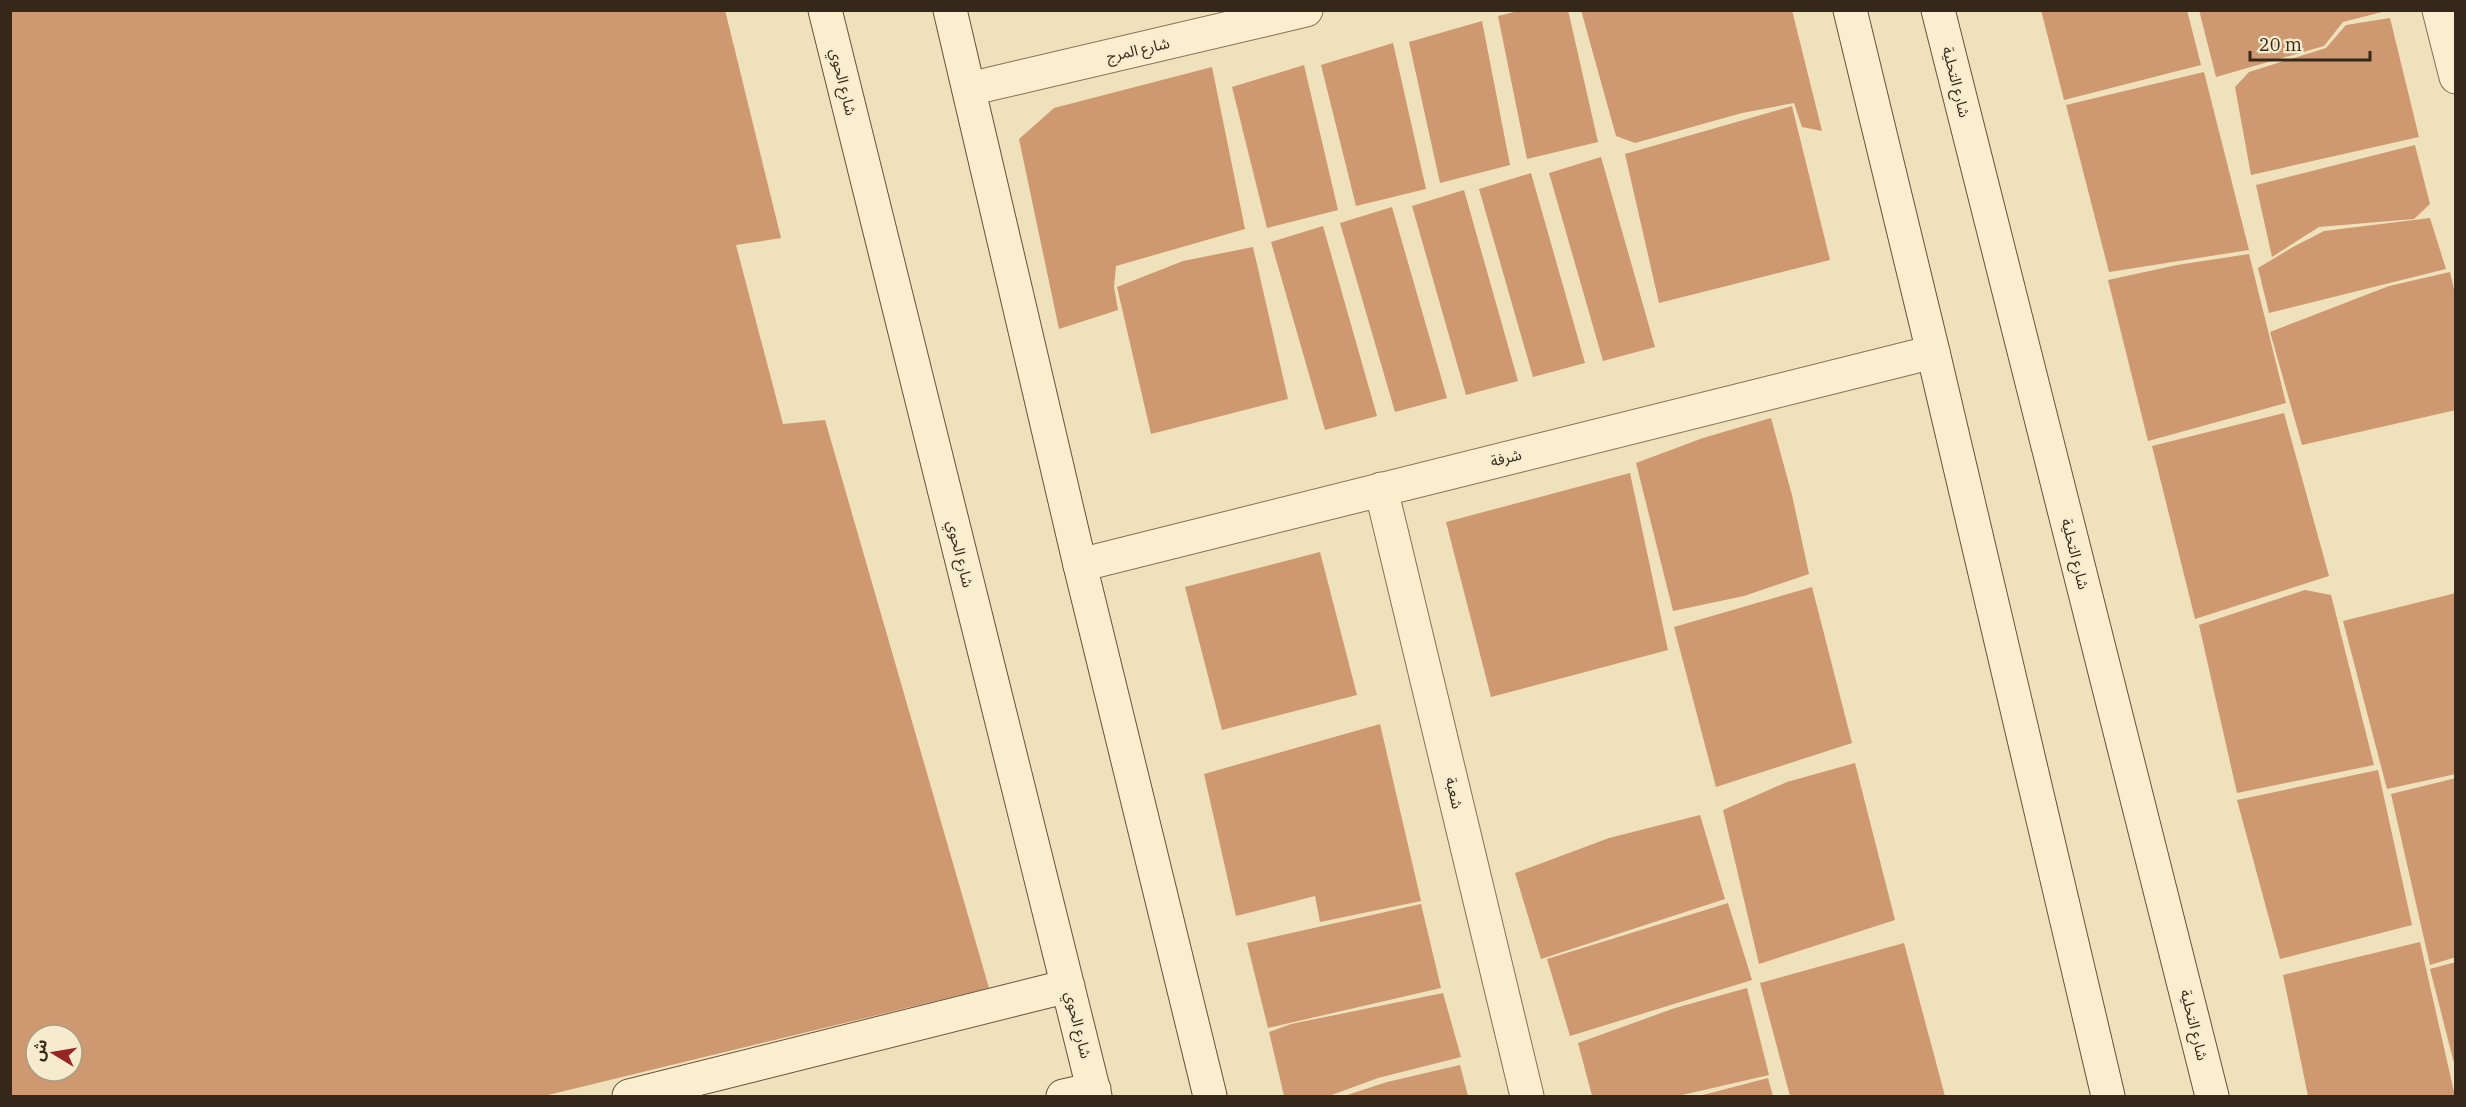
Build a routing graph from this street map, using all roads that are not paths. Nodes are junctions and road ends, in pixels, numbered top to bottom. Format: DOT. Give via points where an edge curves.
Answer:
graph roads {
  1 [pos="825,10"];
  2 [pos="950,10"];
  3 [pos="1306,10"];
  4 [pos="1850,10"];
  5 [pos="1938,10"];
  6 [pos="2439,10"];
  7 [pos="2456,77"];
  8 [pos="969,89"];
  9 [pos="1933,352"];
  10 [pos="1381,489"];
  11 [pos="1080,566"];
  12 [pos="1068,986"];
  13 [pos="1084,1094"];
  14 [pos="629,1096"];
  15 [pos="1209,1096"];
  16 [pos="1527,1096"];
  17 [pos="2108,1096"];
  18 [pos="2212,1096"];
  1 -- 12 [label="street, شارع الحوي"];
  2 -- 8 [label="street"];
  3 -- 8 [label="street, شارع المرج"];
  4 -- 9 [label="street"];
  5 -- 18 [label="street, شارع التحلية"];
  6 -- 7 [label="street"];
  8 -- 11 [label="street"];
  9 -- 10 [label="street, شرفة"];
  9 -- 17 [label="street"];
  10 -- 11 [label="street, شرفة"];
  10 -- 16 [label="street, شعبة"];
  11 -- 15 [label="street"];
  12 -- 13 [label="street, شارع الحوي"];
  12 -- 14 [label="street"];
}
